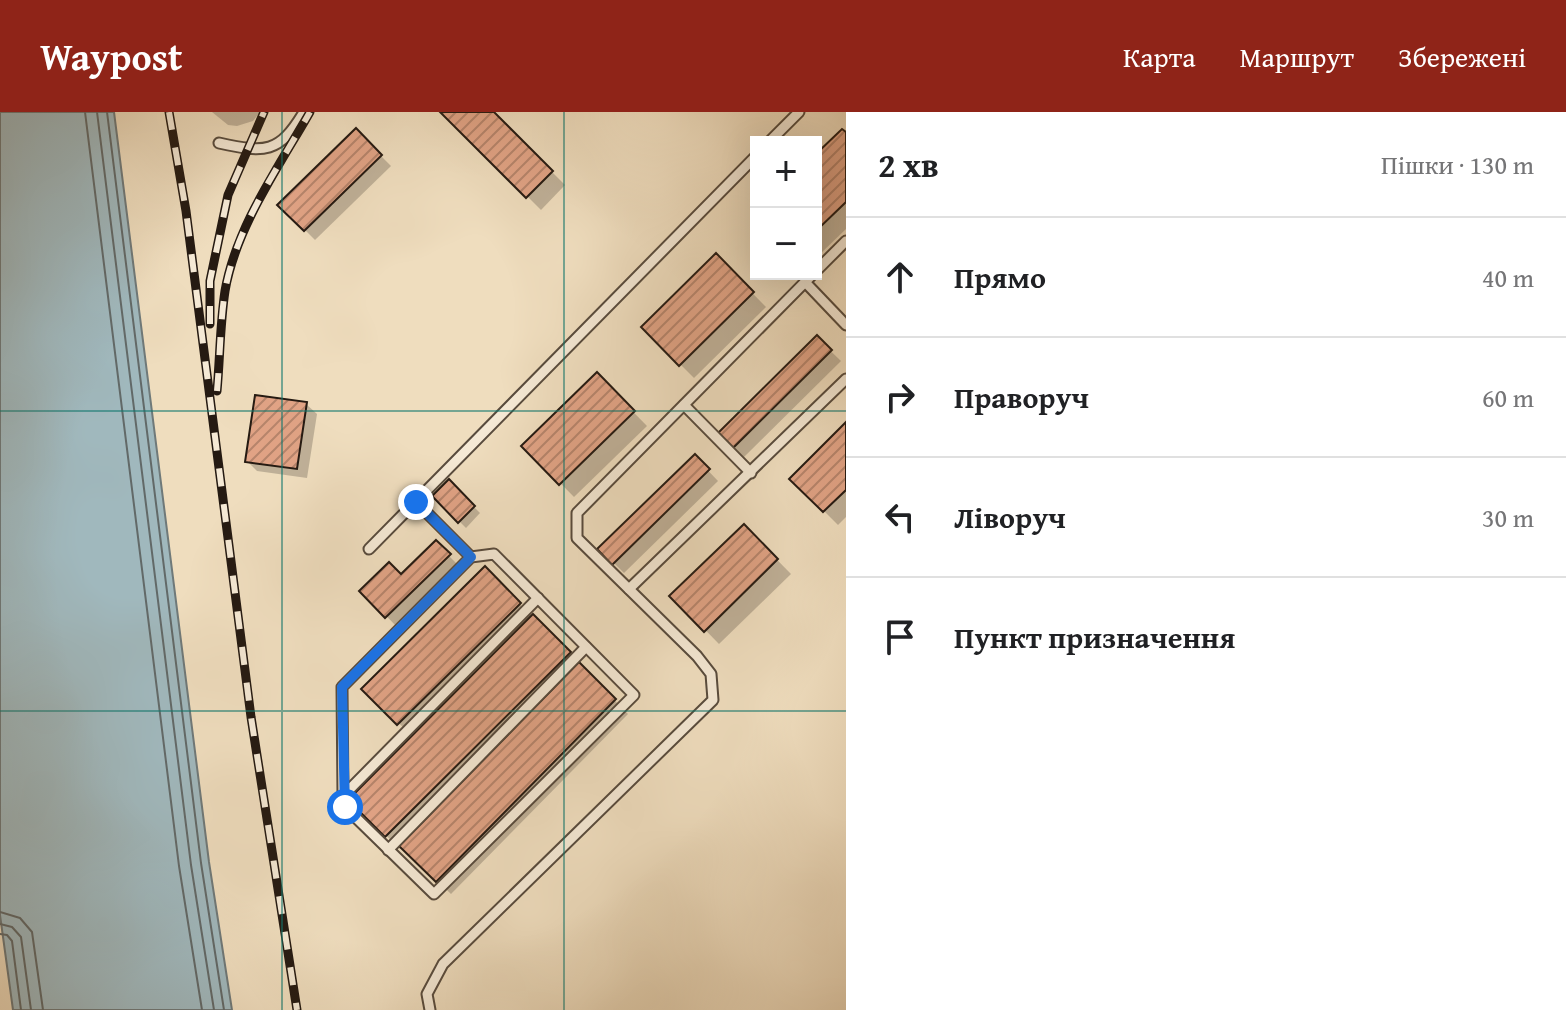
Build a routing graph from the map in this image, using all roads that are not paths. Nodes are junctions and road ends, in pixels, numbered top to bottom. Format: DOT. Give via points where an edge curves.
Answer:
graph roads {
  1 [pos="304,112"];
  2 [pos="799,112"];
  3 [pos="775,136"];
  4 [pos="219,143"];
  5 [pos="750,162"];
  6 [pos="846,241"];
  7 [pos="822,266"];
  8 [pos="805,282"];
  9 [pos="846,325"];
  10 [pos="846,379"];
  11 [pos="684,405"];
  12 [pos="751,473"];
  13 [pos="416,502"];
  14 [pos="369,549"];
  15 [pos="471,557"];
  16 [pos="629,589"];
  17 [pos="538,598"];
  18 [pos="586,647"];
  19 [pos="343,796"];
  20 [pos="388,850"];
  21 [pos="430,1010"];
  1 -- 4 [label="lane" via="289,137 273,147"];
  2 -- 3 [label="lane"];
  5 -- 13 [label="lane"];
  6 -- 7 [label="lane"];
  8 -- 9 [label="lane"];
  8 -- 11 [label="lane"];
  10 -- 12 [label="lane"];
  11 -- 12 [label="lane"];
  11 -- 16 [label="lane" via="577,513 577,538"];
  12 -- 16 [label="lane"];
  13 -- 14 [label="lane"];
  13 -- 15 [label="lane"];
  15 -- 17 [label="lane" via="494,554"];
  15 -- 19 [label="lane" via="342,687"];
  16 -- 21 [label="lane" via="711,674 713,700 443,964 427,994"];
  17 -- 18 [label="lane"];
  17 -- 19 [label="lane"];
  18 -- 20 [label="lane"];
  18 -- 20 [label="lane" via="634,695 434,894"];
  19 -- 20 [label="lane" via="345,807"];
}
